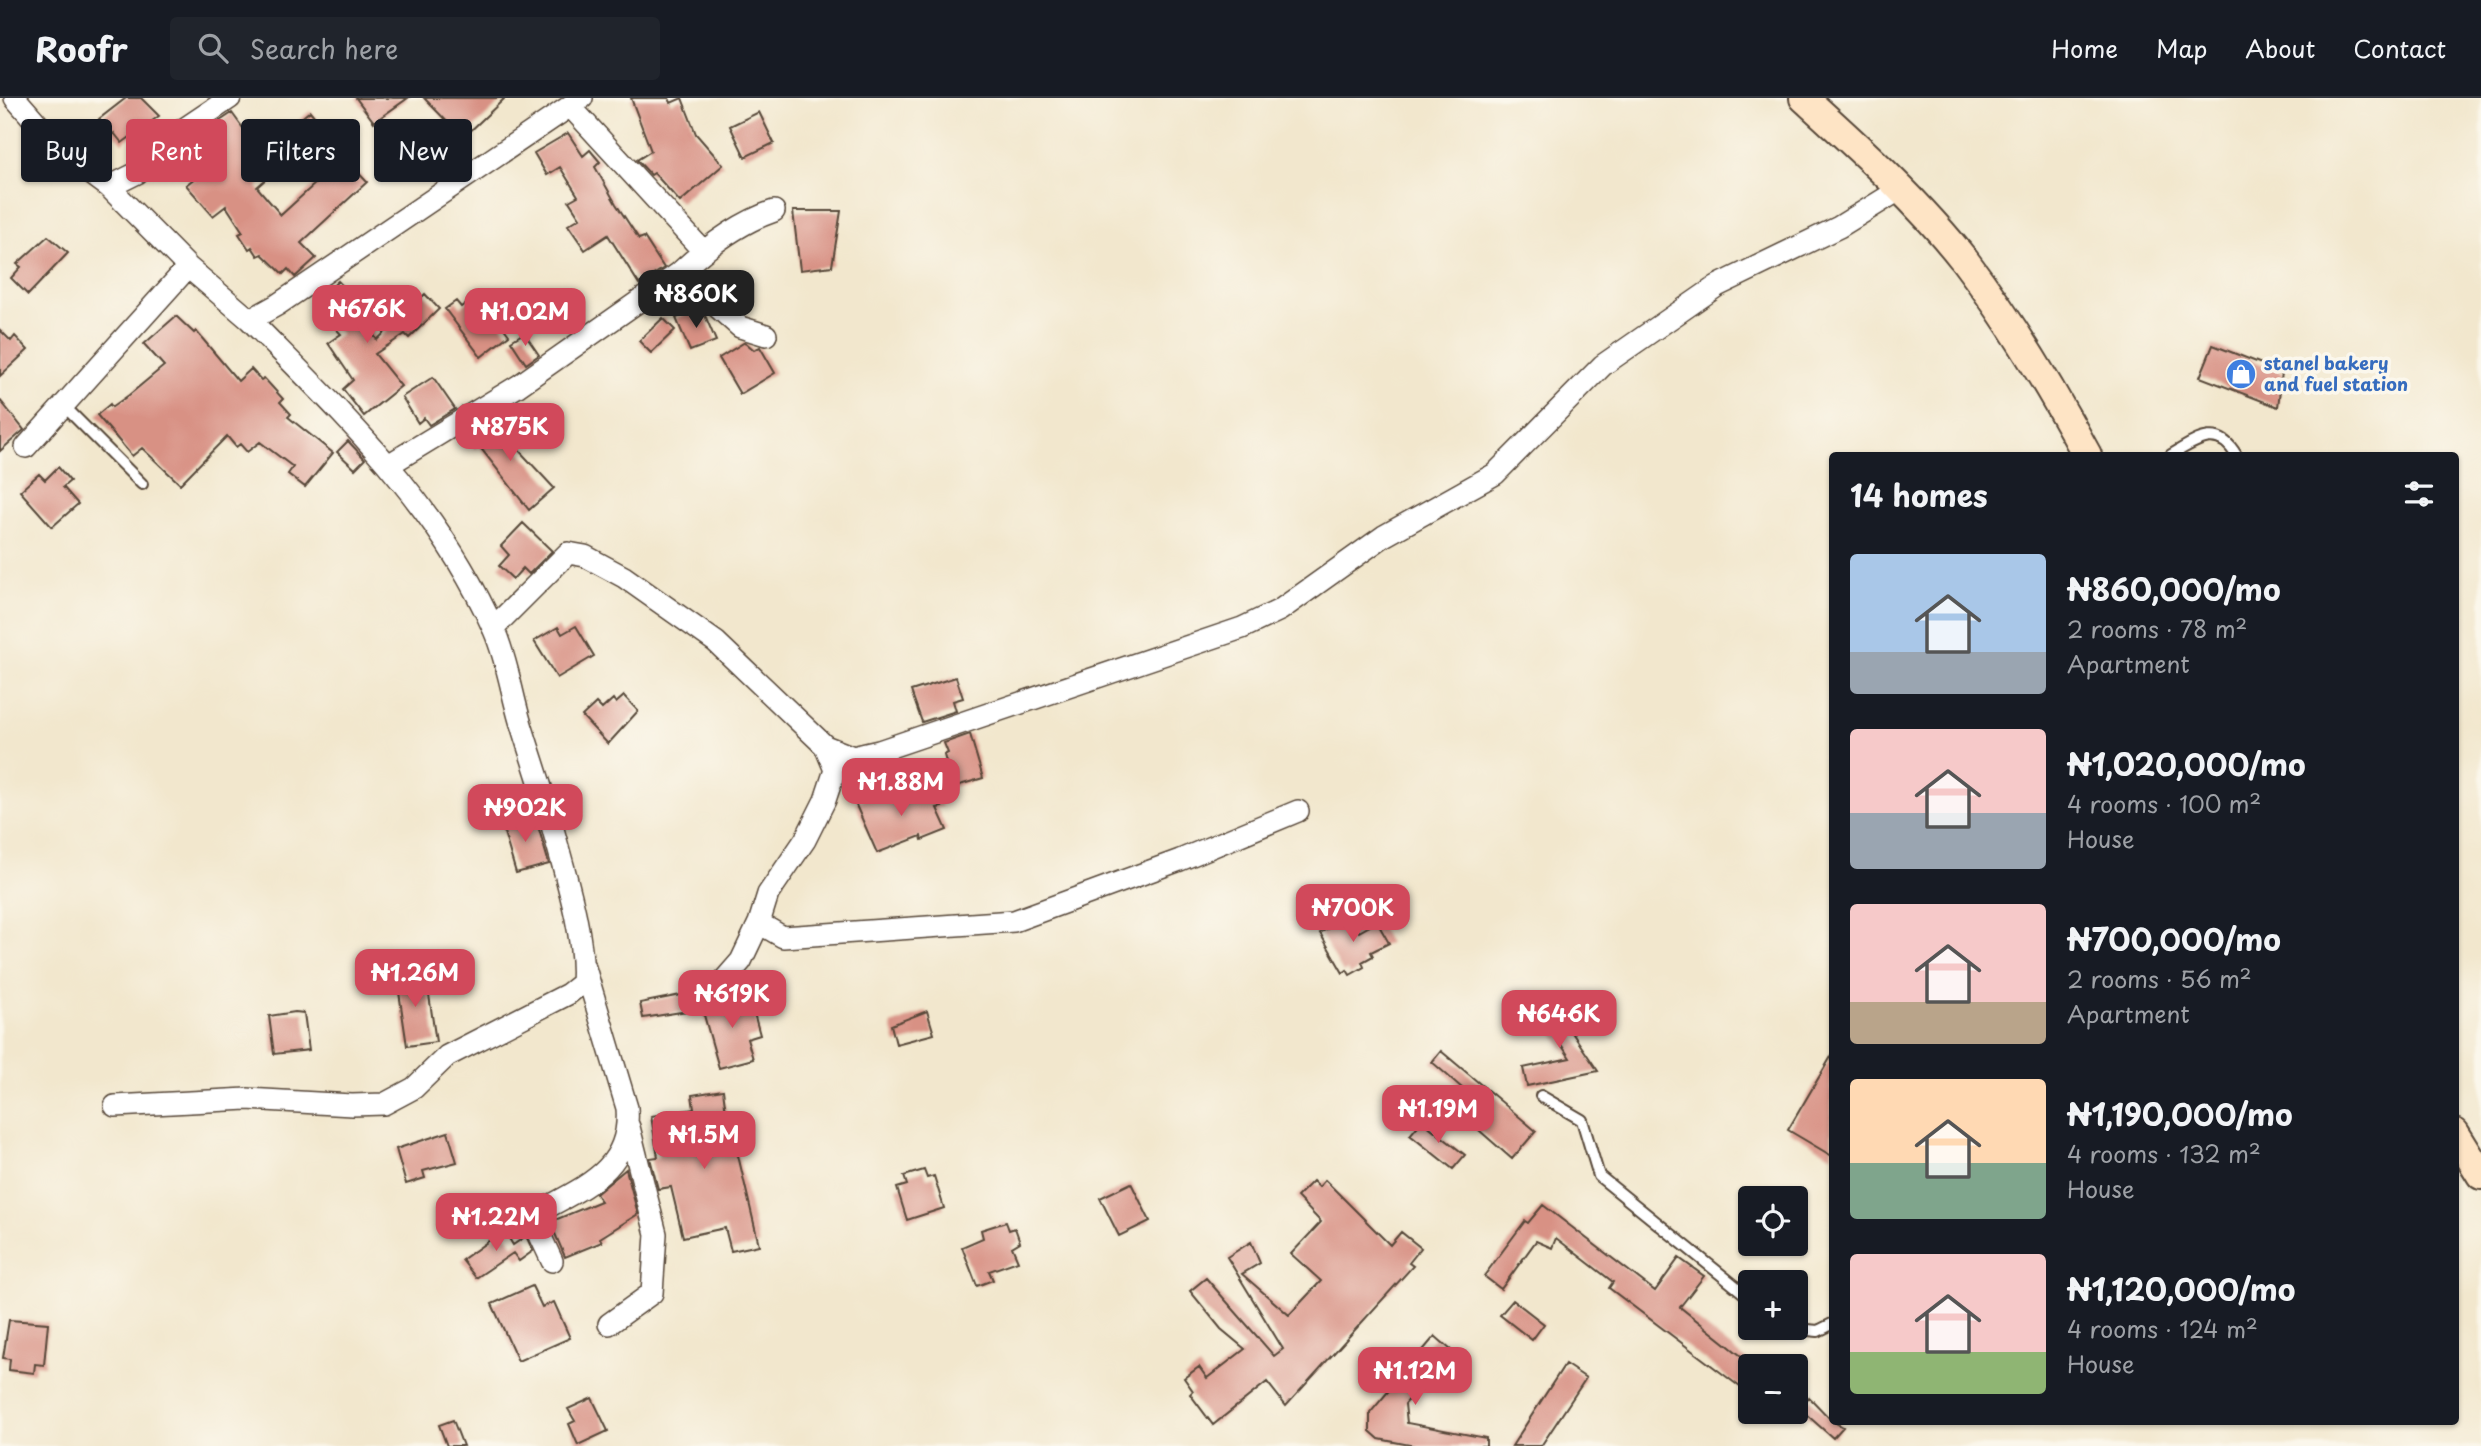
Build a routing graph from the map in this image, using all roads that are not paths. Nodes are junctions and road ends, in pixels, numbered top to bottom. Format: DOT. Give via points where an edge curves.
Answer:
graph roads {
  1 [pos="15,98"];
  2 [pos="230,98"];
  3 [pos="1804,98"];
  4 [pos="576,102"];
  5 [pos="109,187"];
  6 [pos="1899,190"];
  7 [pos="774,211"];
  8 [pos="703,251"];
  9 [pos="188,267"];
  10 [pos="679,273"];
  11 [pos="250,320"];
  12 [pos="766,335"];
  13 [pos="64,406"];
  14 [pos="26,447"];
  15 [pos="2085,452"];
  16 [pos="2176,452"];
  17 [pos="2234,452"];
  18 [pos="390,464"];
  19 [pos="142,484"];
  20 [pos="493,628"];
  21 [pos="825,746"];
  22 [pos="1298,811"];
  23 [pos="759,923"];
  24 [pos="584,963"];
  25 [pos="720,985"];
  26 [pos="1541,1096"];
  27 [pos="115,1106"];
  28 [pos="628,1125"];
  29 [pos="2459,1139"];
  30 [pos="2481,1175"];
  31 [pos="552,1261"];
  32 [pos="1738,1288"];
  33 [pos="609,1324"];
  34 [pos="1829,1326"];
  35 [pos="1808,1330"];
  1 -- 5 [label="street" via="62,153"];
  2 -- 5 [label="street" via="181,131 137,173"];
  3 -- 6 [label="main road"];
  4 -- 8 [label="street"];
  4 -- 11 [label="street"];
  5 -- 9 [label="street"];
  6 -- 15 [label="main road" via="1992,299"];
  6 -- 21 [label="street" via="1839,227 1705,294 1603,365 1495,474 1384,536 1280,610 1242,628 879,751 853,757"];
  7 -- 8 [label="street" via="752,218"];
  8 -- 10 [label="street"];
  9 -- 11 [label="street"];
  9 -- 13 [label="street"];
  10 -- 12 [label="street" via="740,327"];
  10 -- 18 [label="street" via="518,386"];
  11 -- 18 [label="street"];
  13 -- 14 [label="street"];
  13 -- 19 [label="lane"];
  16 -- 17 [label="lane" via="2199,438 2216,437 2229,443"];
  18 -- 20 [label="street" via="460,563"];
  20 -- 21 [label="street" via="568,553 585,556 624,577 716,642"];
  20 -- 24 [label="street" via="507,662 561,858"];
  21 -- 23 [label="street" via="835,770 825,800 805,840 768,894"];
  22 -- 23 [label="street" via="1014,921 783,937"];
  23 -- 25 [label="street" via="741,961"];
  24 -- 27 [label="street" via="582,983 568,994 447,1056 414,1088 384,1104 247,1099"];
  24 -- 28 [label="street"];
  26 -- 32 [label="lane" via="1582,1120 1599,1176"];
  28 -- 31 [label="street" via="622,1149 608,1171 537,1213 537,1229"];
  28 -- 33 [label="street" via="656,1234 652,1293"];
  29 -- 30 [label="main road"];
  34 -- 35 [label="lane"];
}
